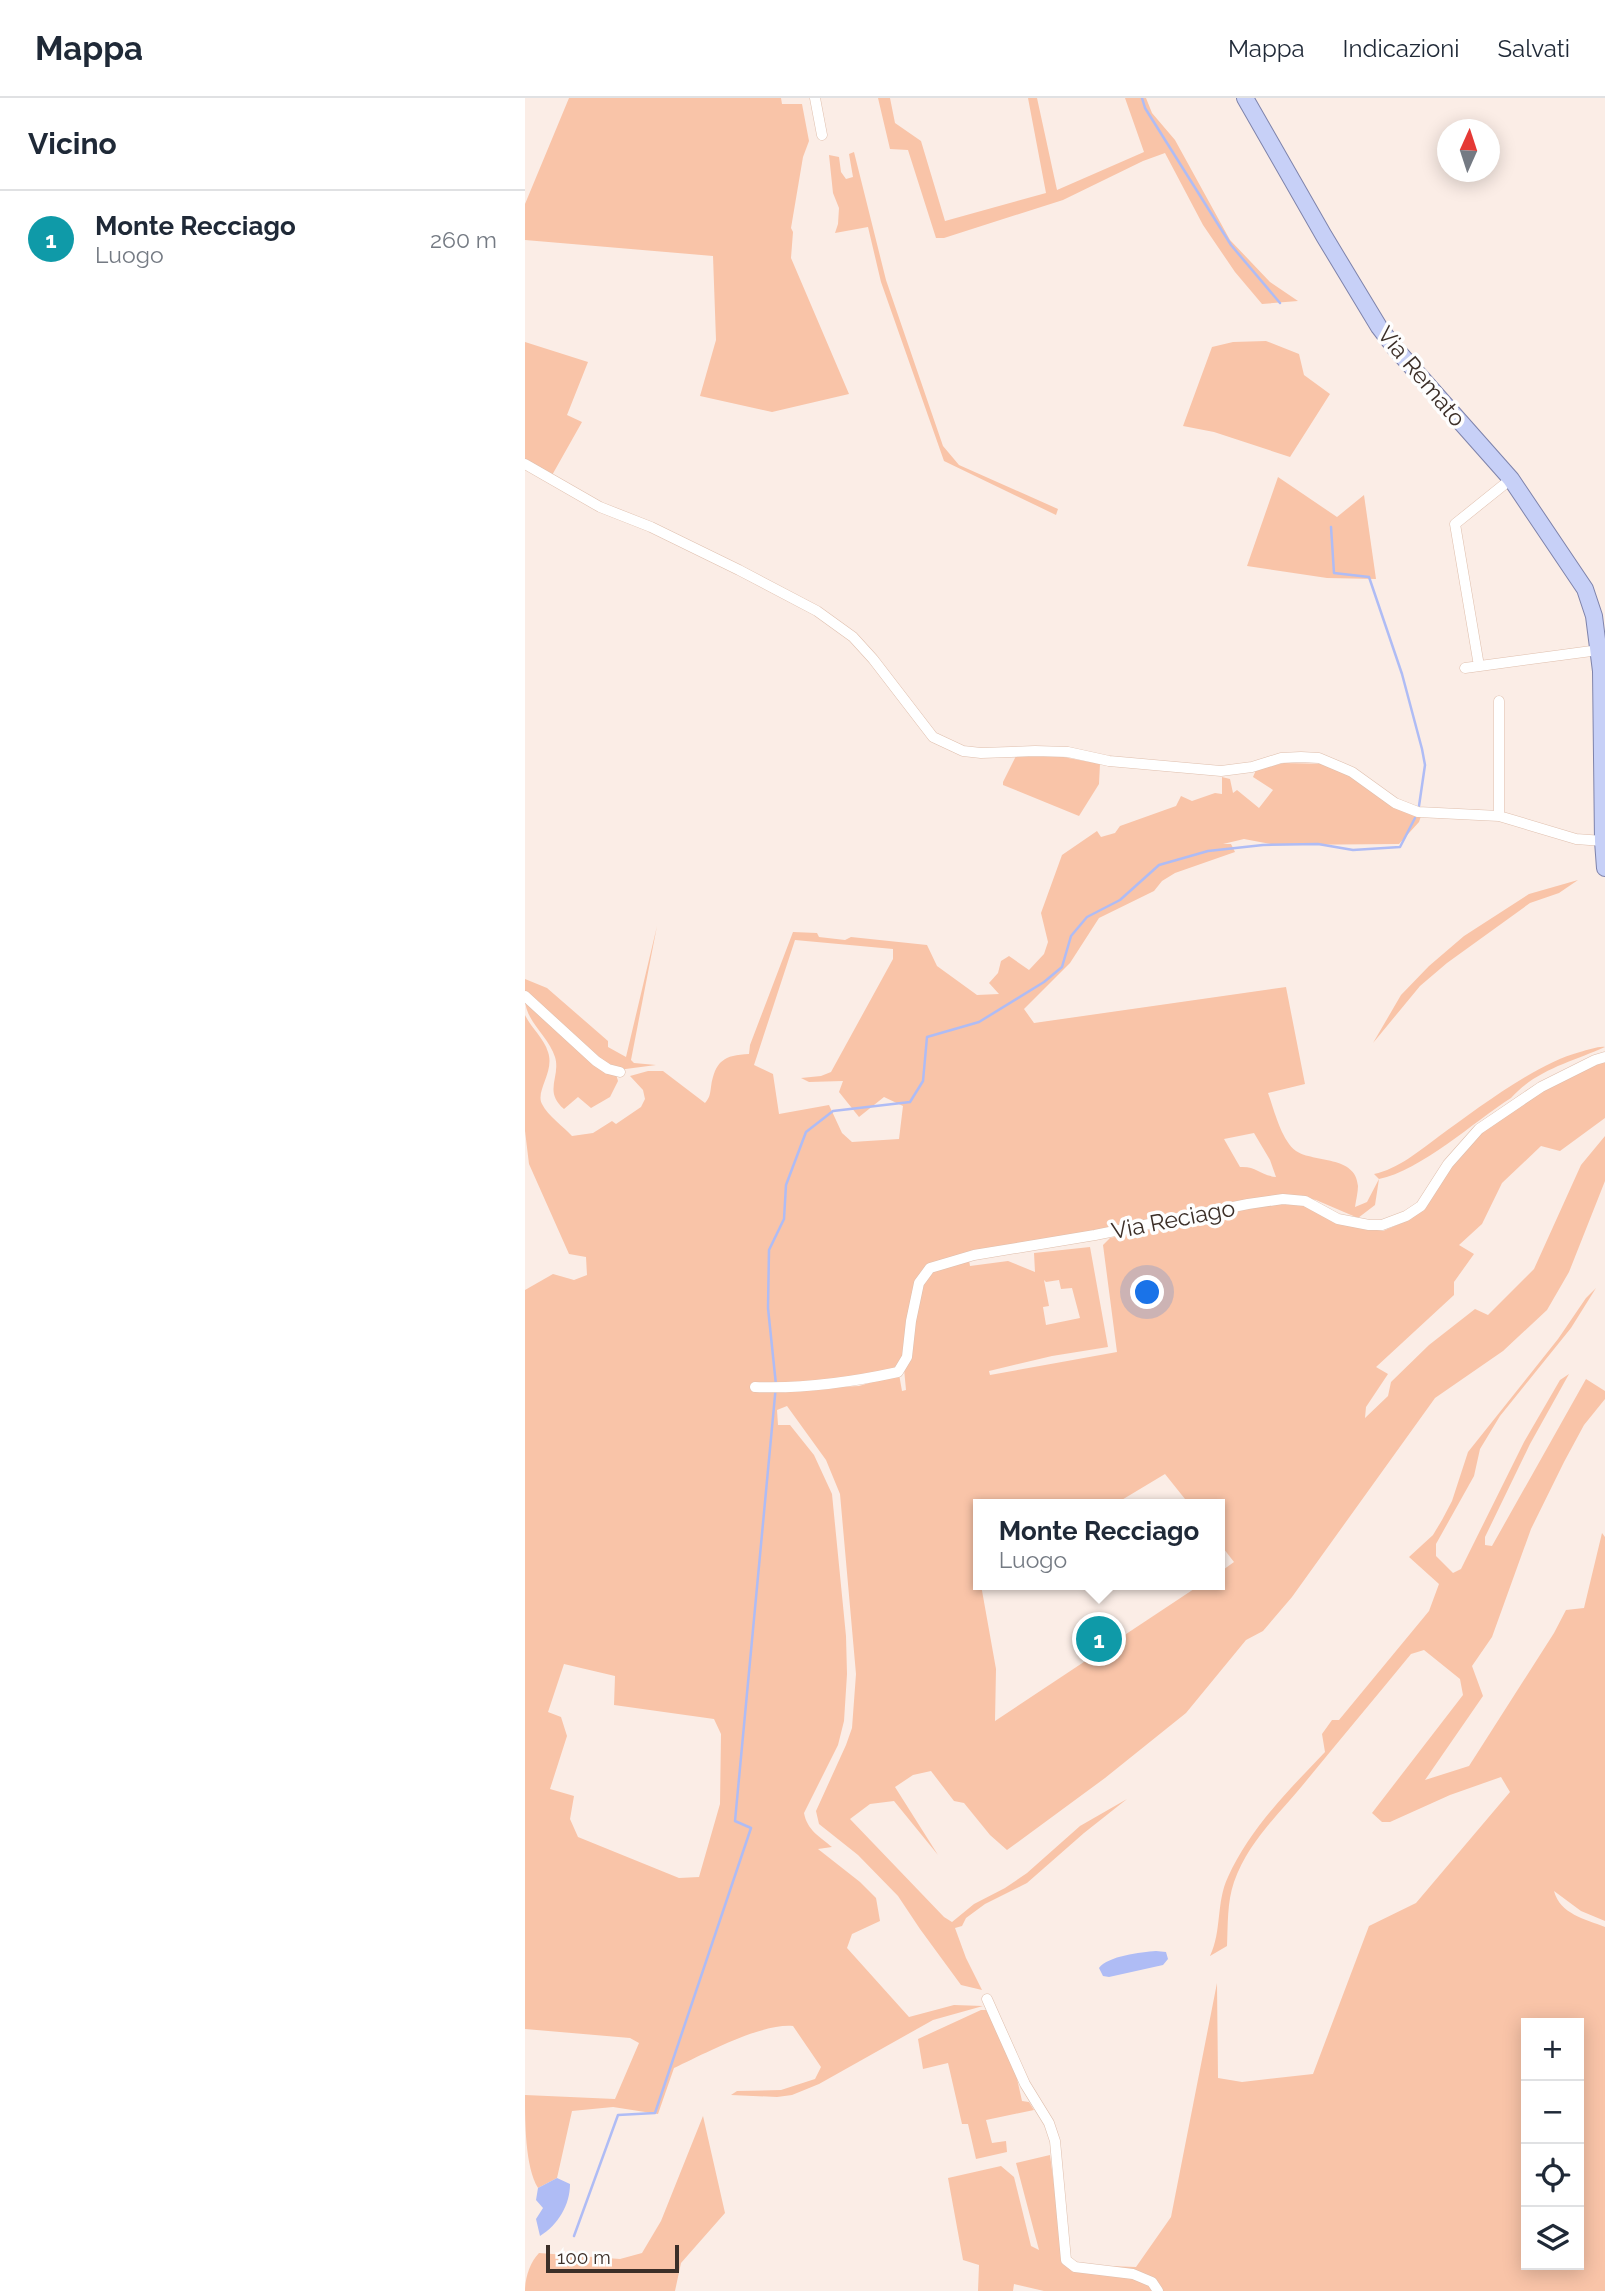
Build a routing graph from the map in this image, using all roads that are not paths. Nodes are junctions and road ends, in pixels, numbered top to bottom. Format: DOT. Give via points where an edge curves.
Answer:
graph roads {
  1 [pos="815,98"];
  2 [pos="1245,98"];
  3 [pos="822,135"];
  4 [pos="525,464"];
  5 [pos="1511,479"];
  6 [pos="1599,650"];
  7 [pos="1479,666"];
  8 [pos="1465,668"];
  9 [pos="1499,701"];
  10 [pos="1499,816"];
  11 [pos="1603,841"];
  12 [pos="1605,868"];
  13 [pos="525,996"];
  14 [pos="1605,1057"];
  15 [pos="621,1072"];
  16 [pos="755,1387"];
  17 [pos="987,1999"];
  18 [pos="1158,2291"];
  1 -- 3 [label="street"];
  2 -- 5 [label="main road, Via Remato" via="1379,327"];
  4 -- 10 [label="street" via="600,507 651,527 817,611 853,637 926,730 963,751 1069,752 1109,761 1221,771 1281,758 1319,758 1352,772 1406,808"];
  5 -- 6 [label="main road, Via Remato" via="1585,589"];
  5 -- 7 [label="street" via="1455,524"];
  6 -- 7 [label="street"];
  6 -- 11 [label="main road, Via Remato"];
  7 -- 8 [label="street"];
  9 -- 10 [label="street"];
  10 -- 11 [label="street" via="1576,839"];
  11 -- 12 [label="main road, Via Remato"];
  13 -- 15 [label="street" via="596,1061"];
  14 -- 16 [label="street, Via Reciago" via="1542,1087 1479,1129 1448,1164 1421,1206 1406,1216 1369,1225 1338,1219 1305,1201 1283,1199 974,1255 930,1268 919,1283 907,1357 898,1371 872,1378"];
  17 -- 18 [label="street" via="1055,2141 1066,2260 1075,2267 1133,2274"];
}
